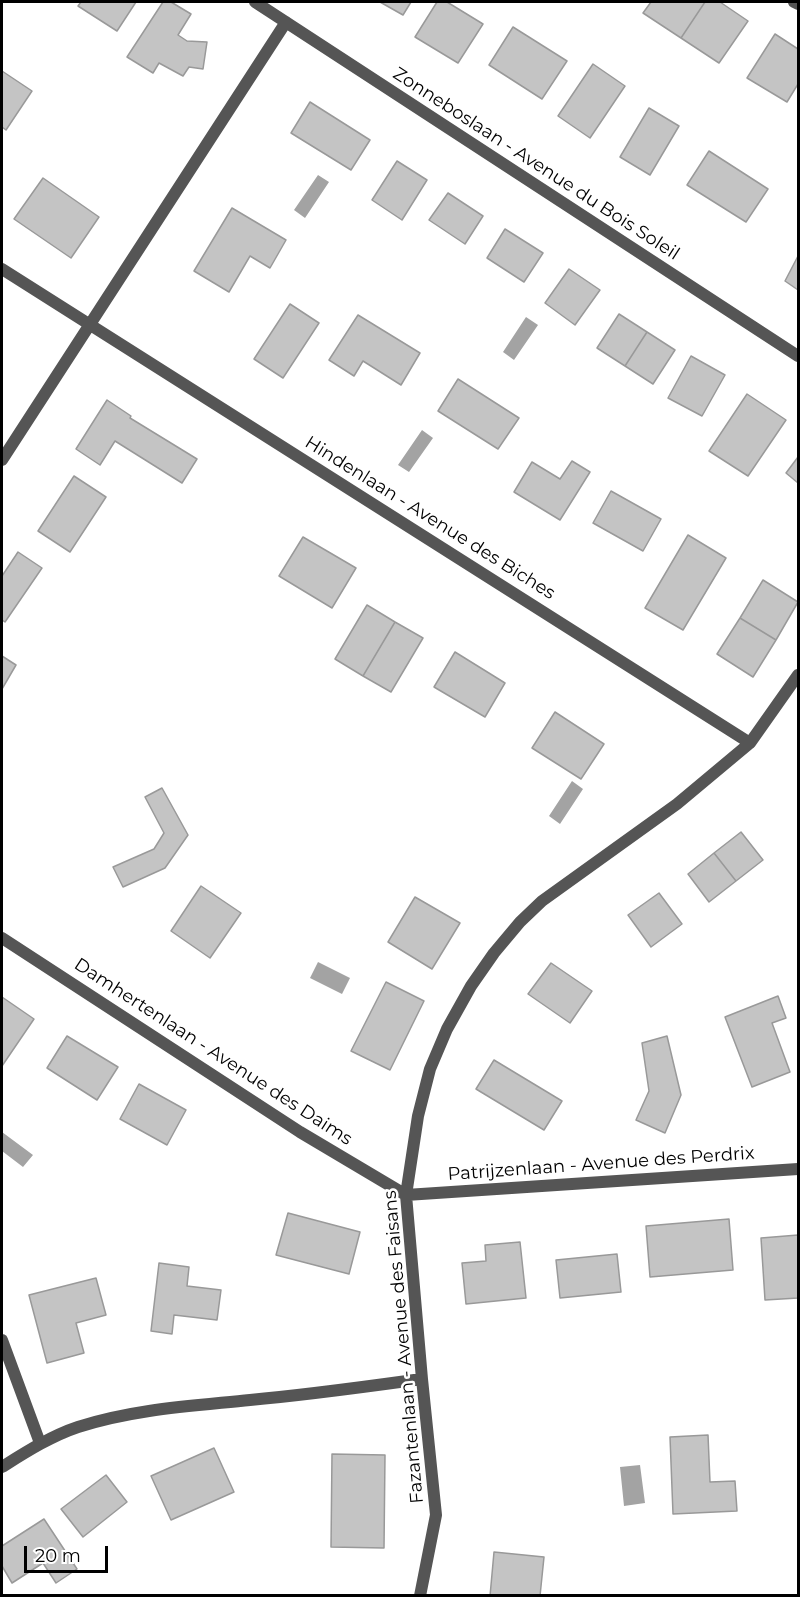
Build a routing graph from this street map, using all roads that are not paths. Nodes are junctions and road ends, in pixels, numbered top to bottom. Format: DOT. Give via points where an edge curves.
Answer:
graph roads {
  1 [pos="255,2"];
  2 [pos="794,2"];
  3 [pos="798,4"];
  4 [pos="286,22"];
  5 [pos="2,268"];
  6 [pos="90,324"];
  7 [pos="798,356"];
  8 [pos="2,460"];
  9 [pos="798,675"];
  10 [pos="750,743"];
  11 [pos="2,938"];
  12 [pos="798,1169"];
  13 [pos="406,1195"];
  14 [pos="2,1340"];
  15 [pos="422,1379"];
  16 [pos="40,1443"];
  17 [pos="2,1467"];
  18 [pos="420,1596"];
  1 -- 4 [label="street, Zonneboslaan - Avenue du Bois Soleil"];
  2 -- 3 [label="street"];
  4 -- 6 [label="street"];
  4 -- 7 [label="street, Zonneboslaan - Avenue du Bois Soleil"];
  5 -- 6 [label="street, Hindenlaan - Avenue des Biches"];
  6 -- 8 [label="street"];
  6 -- 10 [label="street, Hindenlaan - Avenue des Biches"];
  9 -- 10 [label="street, Fazantenlaan - Avenue des Faisans"];
  10 -- 13 [label="street, Fazantenlaan - Avenue des Faisans" via="677,804 542,901 494,953 452,1020 430,1069"];
  11 -- 13 [label="street, Damhertenlaan - Avenue des Daims" via="300,1132"];
  12 -- 13 [label="street, Patrijzenlaan - Avenue des Perdrix"];
  13 -- 15 [label="street, Fazantenlaan - Avenue des Faisans"];
  14 -- 16 [label="street"];
  15 -- 16 [label="street" via="137,1412 77,1428"];
  15 -- 18 [label="street, Fazantenlaan - Avenue des Faisans" via="436,1515"];
  16 -- 17 [label="street"];
}
